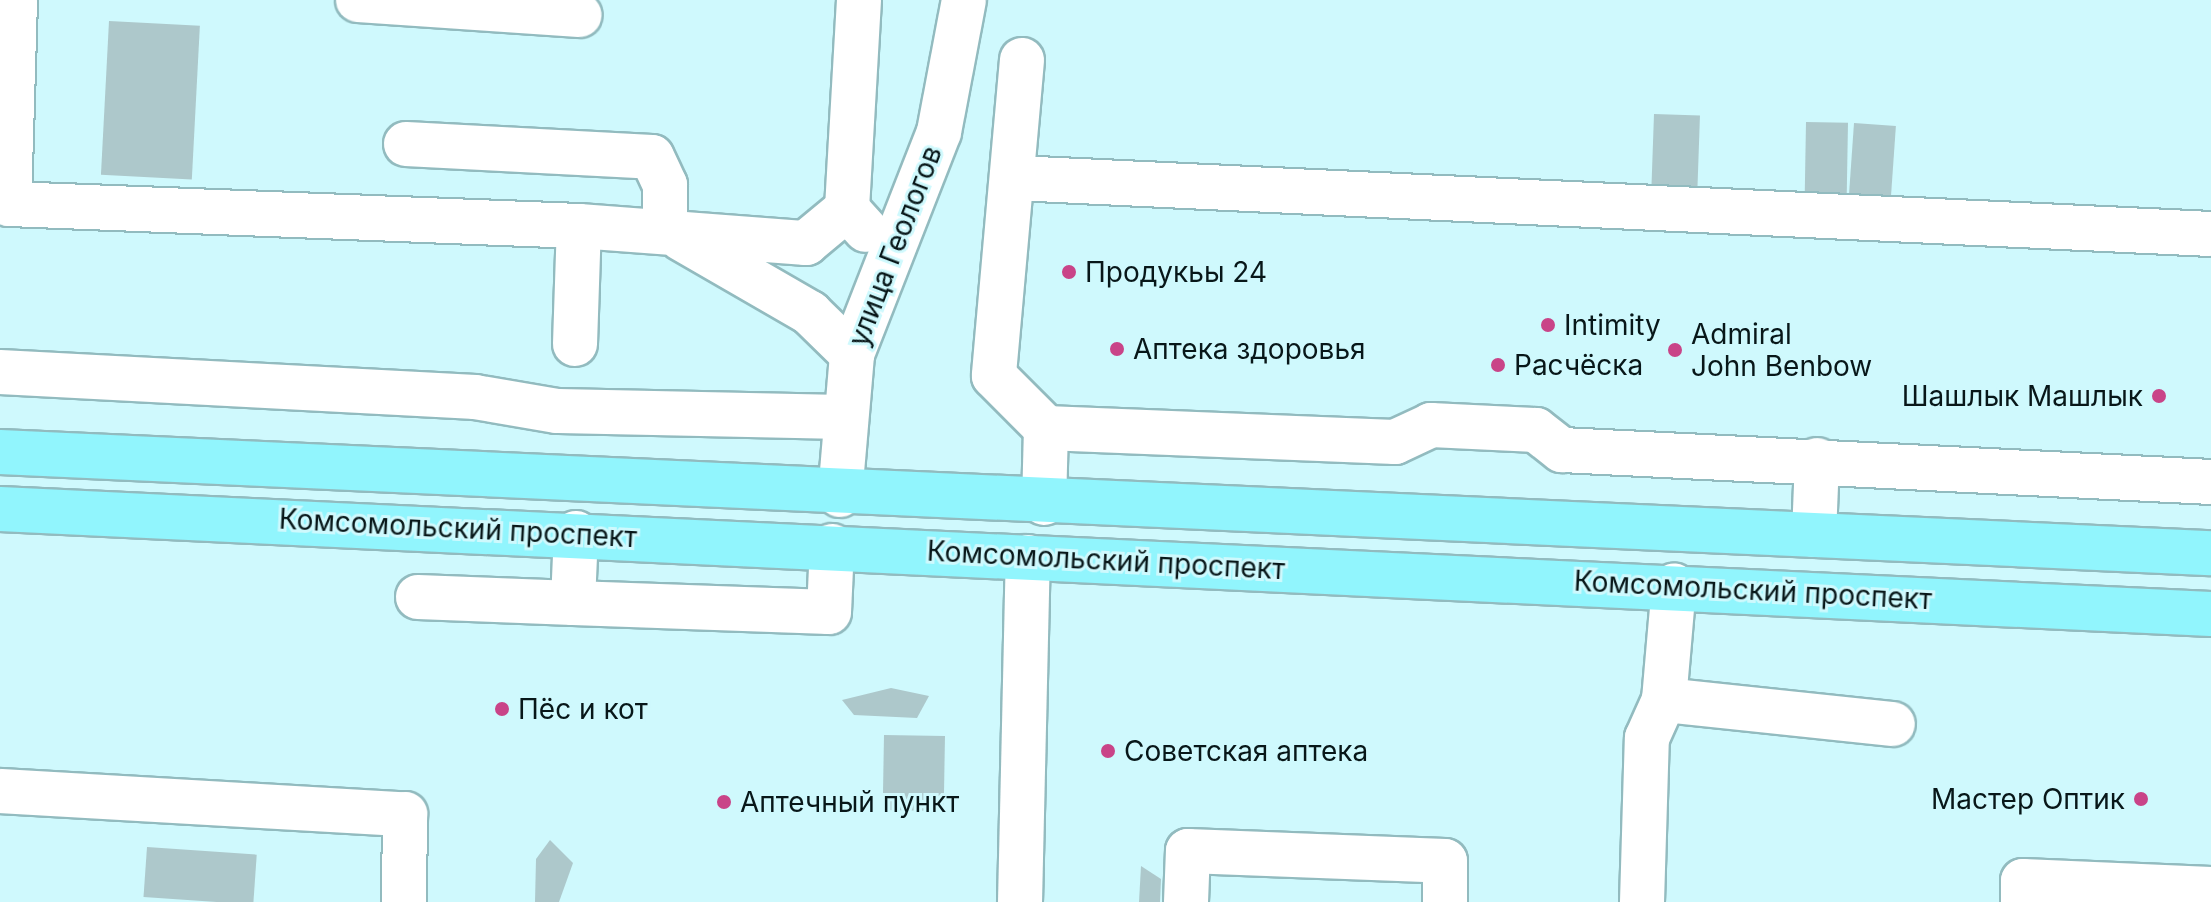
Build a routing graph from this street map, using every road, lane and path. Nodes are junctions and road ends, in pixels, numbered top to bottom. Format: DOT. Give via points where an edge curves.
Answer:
graph roads {
  1 [pos="15,0"];
  2 [pos="358,0"];
  3 [pos="859,0"];
  4 [pos="964,0"];
  5 [pos="407,1"];
  6 [pos="579,15"];
  7 [pos="1022,60"];
  8 [pos="406,144"];
  9 [pos="1015,178"];
  10 [pos="847,209"];
  11 [pos="579,226"];
  12 [pos="665,231"];
  13 [pos="2211,234"];
  14 [pos="806,243"];
  15 [pos="892,253"];
  16 [pos="790,300"];
  17 [pos="575,344"];
  18 [pos="852,354"];
  19 [pos="0,372"];
  20 [pos="845,417"];
  21 [pos="1046,428"];
  22 [pos="0,452"];
  23 [pos="1817,460"];
  24 [pos="2211,482"];
  25 [pos="840,495"];
  26 [pos="1044,503"];
  27 [pos="0,509"];
  28 [pos="1259,511"];
  29 [pos="576,533"];
  30 [pos="1814,535"];
  31 [pos="832,546"];
  32 [pos="2211,553"];
  33 [pos="1028,557"];
  34 [pos="1257,567"];
  35 [pos="1674,585"];
  36 [pos="418,597"];
  37 [pos="573,603"];
  38 [pos="2211,614"];
  39 [pos="1664,700"];
  40 [pos="1893,724"];
  41 [pos="0,791"];
  42 [pos="2211,889"];
  43 [pos="404,902"];
  44 [pos="1020,902"];
  45 [pos="1186,902"];
  46 [pos="1445,902"];
  47 [pos="1642,902"];
  48 [pos="2023,902"];
  1 -- 11 [label="street" via="9,204"];
  2 -- 5 [label="street"];
  3 -- 10 [label="street"];
  4 -- 15 [label="street, улица Геологов" via="939,132"];
  5 -- 6 [label="street"];
  7 -- 9 [label="street"];
  8 -- 12 [label="street" via="652,157 665,185"];
  9 -- 13 [label="street"];
  9 -- 21 [label="street" via="995,305 994,376"];
  10 -- 14 [label="street"];
  10 -- 15 [label="street"];
  11 -- 12 [label="street"];
  11 -- 17 [label="street"];
  12 -- 14 [label="street"];
  12 -- 16 [label="street"];
  14 -- 16 [label="street"];
  15 -- 18 [label="street, улица Геологов"];
  16 -- 18 [label="street"];
  18 -- 20 [label="street, улица Геологов"];
  19 -- 20 [label="street" via="475,397 557,411"];
  20 -- 25 [label="street, улица Геологов"];
  21 -- 23 [label="street" via="1395,442 1431,425 1536,430 1562,450"];
  21 -- 26 [label="street"];
  22 -- 25 [label="main road, Комсомольский проспект"];
  23 -- 24 [label="street"];
  23 -- 30 [label="street"];
  25 -- 26 [label="main road, Комсомольский проспект"];
  26 -- 28 [label="main road, Комсомольский проспект"];
  27 -- 29 [label="main road, Комсомольский проспект"];
  28 -- 30 [label="main road, Комсомольский проспект"];
  28 -- 34 [label="main road"];
  29 -- 31 [label="main road, Комсомольский проспект"];
  29 -- 37 [label="street"];
  30 -- 32 [label="main road, Комсомольский проспект"];
  31 -- 33 [label="main road, Комсомольский проспект"];
  31 -- 37 [label="street" via="829,612"];
  33 -- 34 [label="main road, Комсомольский проспект"];
  33 -- 44 [label="street"];
  34 -- 35 [label="main road, Комсомольский проспект"];
  35 -- 38 [label="main road, Комсомольский проспект"];
  35 -- 39 [label="street"];
  36 -- 37 [label="street"];
  39 -- 40 [label="street"];
  39 -- 47 [label="street" via="1647,738"];
  41 -- 43 [label="street" via="405,814"];
  42 -- 48 [label="street" via="2023,881"];
  45 -- 46 [label="street" via="1188,851 1445,861"];
}
